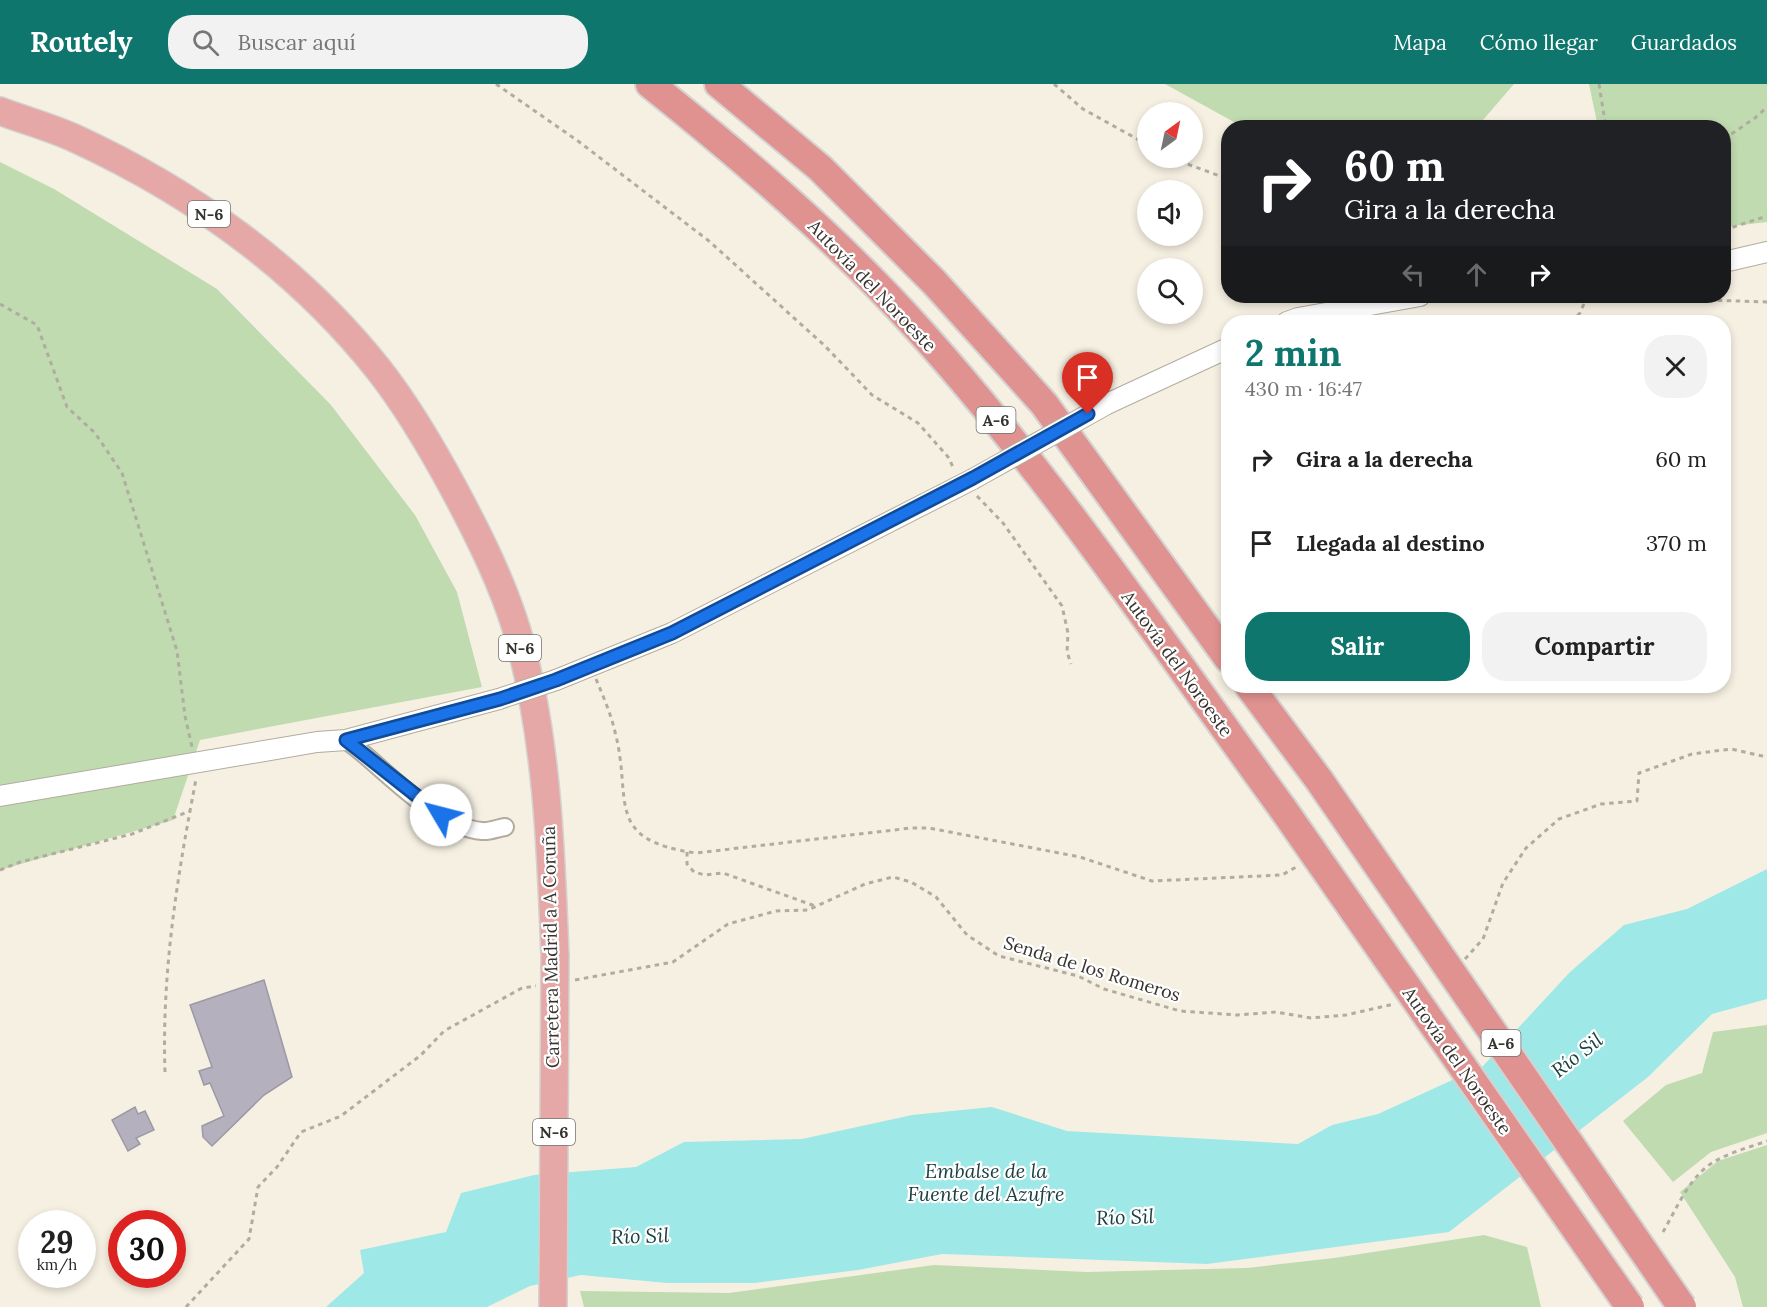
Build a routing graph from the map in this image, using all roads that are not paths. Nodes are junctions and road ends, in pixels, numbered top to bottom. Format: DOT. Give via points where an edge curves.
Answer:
graph roads {
  1 [pos="650,84"];
  2 [pos="719,84"];
  3 [pos="0,111"];
  4 [pos="1767,252"];
  5 [pos="1731,260"];
  6 [pos="1381,303"];
  7 [pos="1315,315"];
  8 [pos="1221,351"];
  9 [pos="1221,648"];
  10 [pos="1254,693"];
  11 [pos="346,740"];
  12 [pos="0,796"];
  13 [pos="505,827"];
  14 [pos="553,1307"];
  15 [pos="1630,1307"];
  16 [pos="1682,1307"];
  1 -- 15 [label="highway, Autovía del Noroeste / A-6, bridge" via="828,238 918,329 1027,457 1283,809"];
  2 -- 9 [label="highway, A-6" via="828,176 934,282 1044,404"];
  3 -- 14 [label="highway, Carretera Madrid a A Coruña / N-6, bridge" via="71,137 189,199 286,272 380,372 423,436 486,548 516,630 535,712 549,829 555,956"];
  4 -- 5 [label="street"];
  6 -- 7 [label="street"];
  8 -- 11 [label="street, bridge" via="1107,404 967,482 672,633 500,699"];
  10 -- 16 [label="highway, A-6, bridge" via="1319,780"];
  11 -- 12 [label="street"];
  11 -- 13 [label="street" via="441,815 464,828 484,832"];
}
